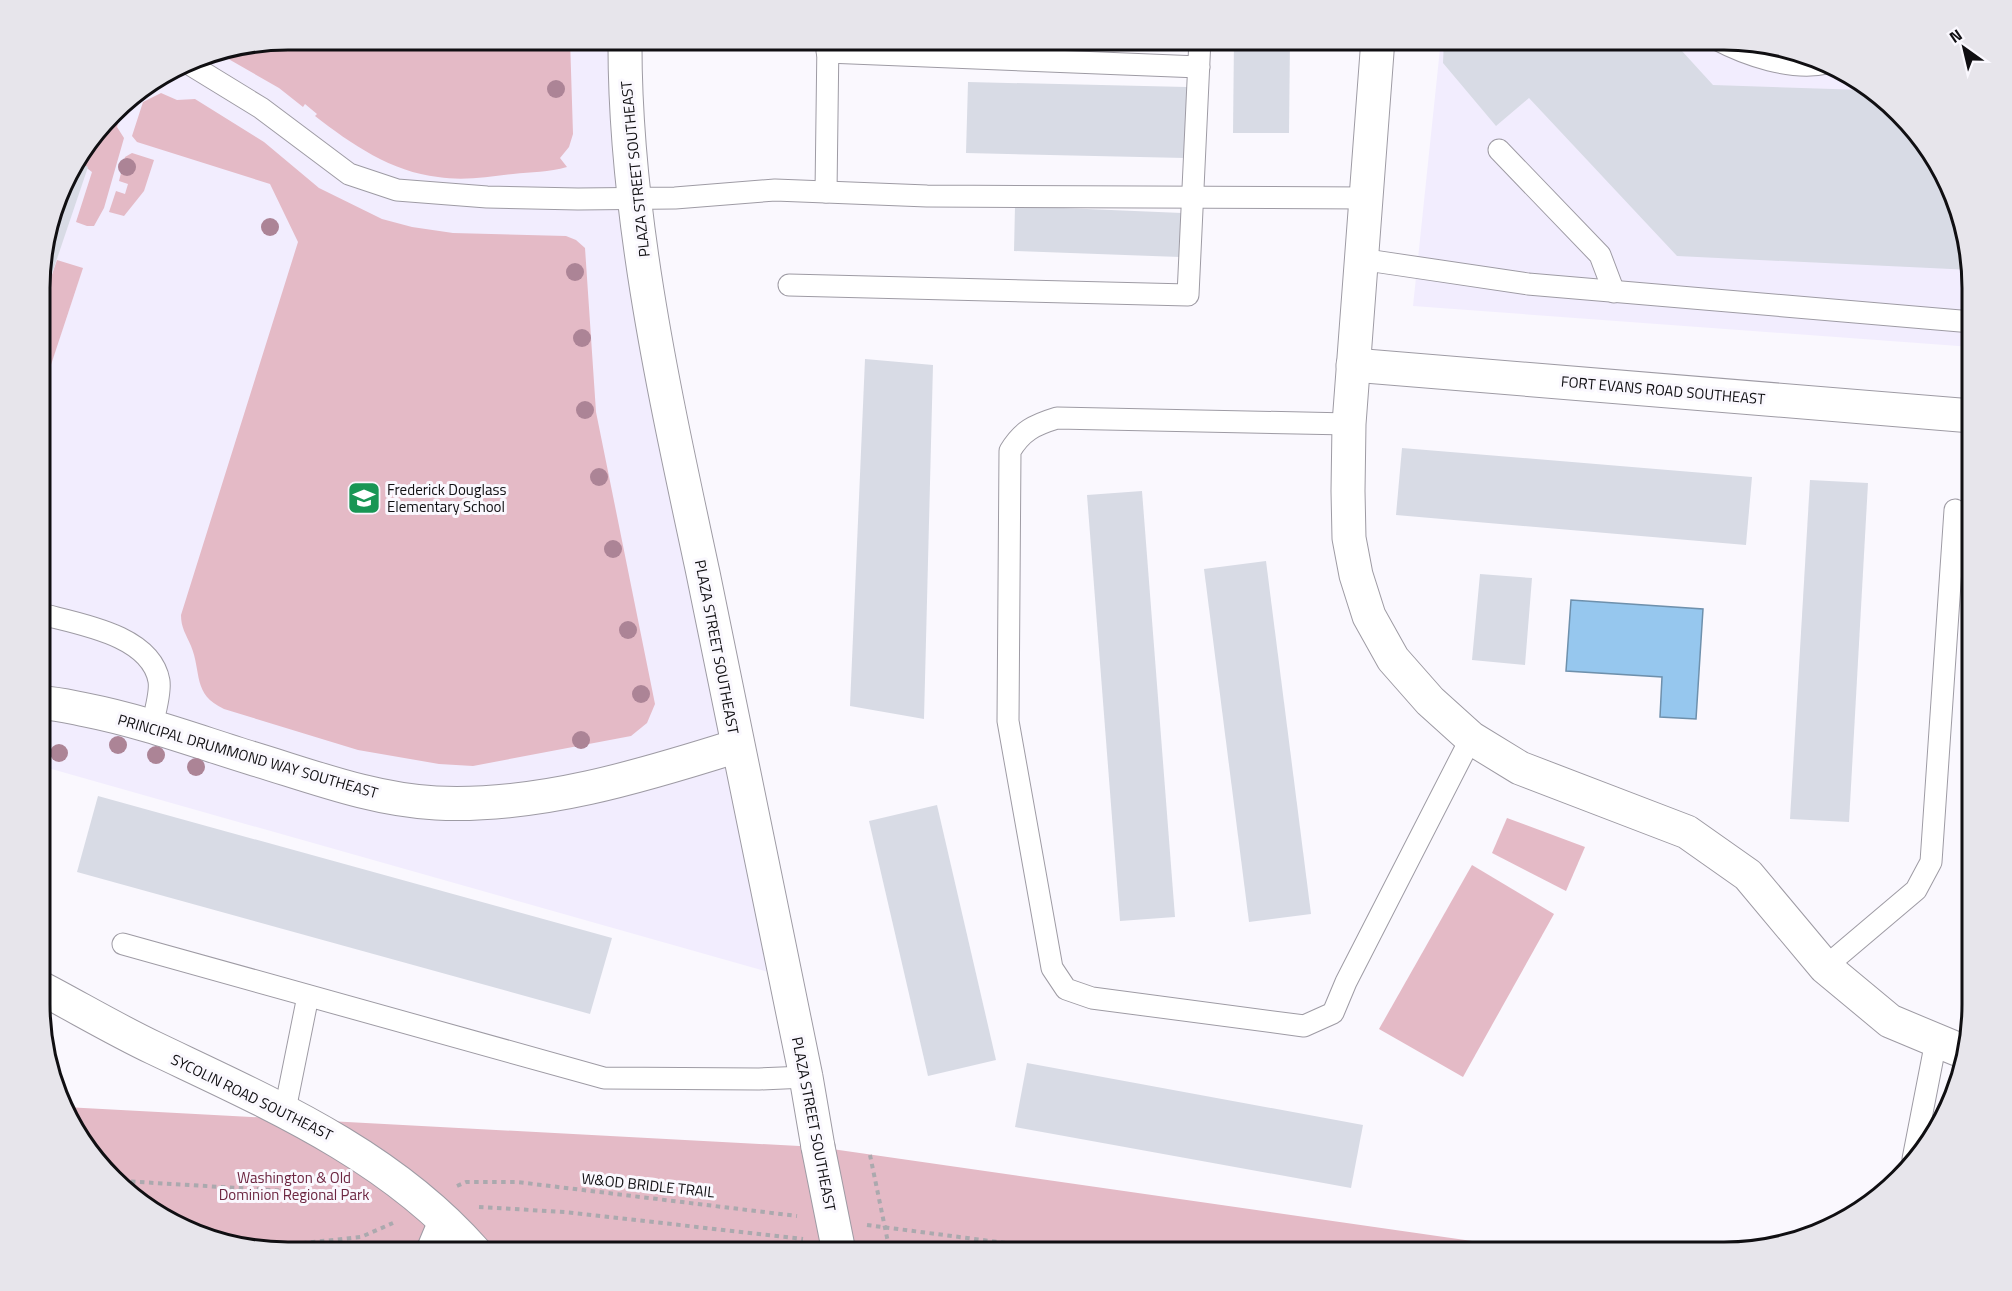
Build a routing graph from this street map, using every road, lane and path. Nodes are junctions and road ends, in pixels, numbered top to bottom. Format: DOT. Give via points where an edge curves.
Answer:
graph roads {
  1 [pos="625,50"];
  2 [pos="828,50"];
  3 [pos="899,50"];
  4 [pos="1200,50"];
  5 [pos="1377,50"];
  6 [pos="1736,50"];
  7 [pos="1803,63"];
  8 [pos="1199,67"];
  9 [pos="196,68"];
  10 [pos="1499,150"];
  11 [pos="826,192"];
  12 [pos="635,198"];
  13 [pos="1193,198"];
  14 [pos="1365,198"];
  15 [pos="1360,259"];
  16 [pos="789,285"];
  17 [pos="1614,292"];
  18 [pos="1962,320"];
  19 [pos="1353,365"];
  20 [pos="1962,415"];
  21 [pos="1349,424"];
  22 [pos="1955,510"];
  23 [pos="50,616"];
  24 [pos="50,705"];
  25 [pos="152,726"];
  26 [pos="1471,738"];
  27 [pos="737,746"];
  28 [pos="123,944"];
  29 [pos="1825,967"];
  30 [pos="50,993"];
  31 [pos="308,996"];
  32 [pos="1951,1046"];
  33 [pos="806,1077"];
  34 [pos="285,1110"];
  35 [pos="1920,1139"];
  36 [pos="870,1155"];
  37 [pos="130,1182"];
  38 [pos="365,1196"];
  39 [pos="476,1206"];
  40 [pos="431,1209"];
  41 [pos="808,1217"];
  42 [pos="866,1225"];
  43 [pos="808,1240"];
  44 [pos="288,1242"];
  45 [pos="304,1242"];
  46 [pos="304,1242"];
  47 [pos="427,1242"];
  48 [pos="465,1242"];
  49 [pos="851,1242"];
  50 [pos="888,1242"];
  51 [pos="998,1242"];
  1 -- 12 [label="street, PLAZA STREET SOUTHEAST"];
  2 -- 11 [label="lane"];
  3 -- 8 [label="lane"];
  4 -- 8 [label="lane"];
  5 -- 14 [label="street"];
  6 -- 7 [label="lane" via="1780,63"];
  8 -- 13 [label="lane"];
  9 -- 12 [label="lane" via="261,108 349,174 398,190 487,197"];
  10 -- 17 [label="lane" via="1600,255"];
  11 -- 12 [label="lane" via="775,190"];
  11 -- 13 [label="lane"];
  12 -- 27 [label="street, PLAZA STREET SOUTHEAST" via="664,392"];
  13 -- 14 [label="lane"];
  13 -- 16 [label="lane" via="1188,295"];
  14 -- 15 [label="street"];
  15 -- 17 [label="lane" via="1528,284"];
  15 -- 19 [label="street"];
  17 -- 18 [label="lane"];
  19 -- 20 [label="street, FORT EVANS ROAD SOUTHEAST"];
  19 -- 21 [label="street"];
  21 -- 26 [label="street" via="1349,538 1369,616 1393,659 1430,701"];
  21 -- 26 [label="lane" via="1057,418 1034,424 1020,435 1010,451 1008,721 1052,968 1066,989 1092,998 1304,1026 1334,1013 1346,982"];
  22 -- 29 [label="lane" via="1931,862 1916,890"];
  23 -- 25 [label="lane" via="110,633 143,650 159,681"];
  24 -- 25 [label="street, PRINCIPAL DRUMMOND WAY SOUTHEAST"];
  25 -- 27 [label="street, PRINCIPAL DRUMMOND WAY SOUTHEAST" via="373,794 435,803 555,793 636,778"];
  26 -- 29 [label="street" via="1520,768 1687,832 1748,875"];
  27 -- 33 [label="street, PLAZA STREET SOUTHEAST"];
  28 -- 31 [label="lane"];
  29 -- 32 [label="street" via="1890,1021"];
  30 -- 34 [label="street, SYCOLIN ROAD SOUTHEAST" via="151,1047"];
  31 -- 33 [label="lane" via="604,1078"];
  31 -- 34 [label="lane"];
  32 -- 35 [label="lane"];
  33 -- 49 [label="street, PLAZA STREET SOUTHEAST, bridge" via="818,1147"];
  34 -- 40 [label="street, SYCOLIN ROAD SOUTHEAST" via="339,1140"];
  36 -- 50 [label="path, bridge"];
  37 -- 38 [label="path"];
  39 -- 43 [label="path" via="566,1212"];
  40 -- 41 [label="path, W&OD BRIDLE TRAIL" via="466,1182 517,1182"];
  40 -- 45 [label="path, W&OD BRIDLE TRAIL" via="361,1237"];
  40 -- 47 [label="lane"];
  40 -- 48 [label="street, SYCOLIN ROAD SOUTHEAST"];
  42 -- 51 [label="path"];
  44 -- 46 [label="path, W&OD BRIDLE TRAIL"];
}
